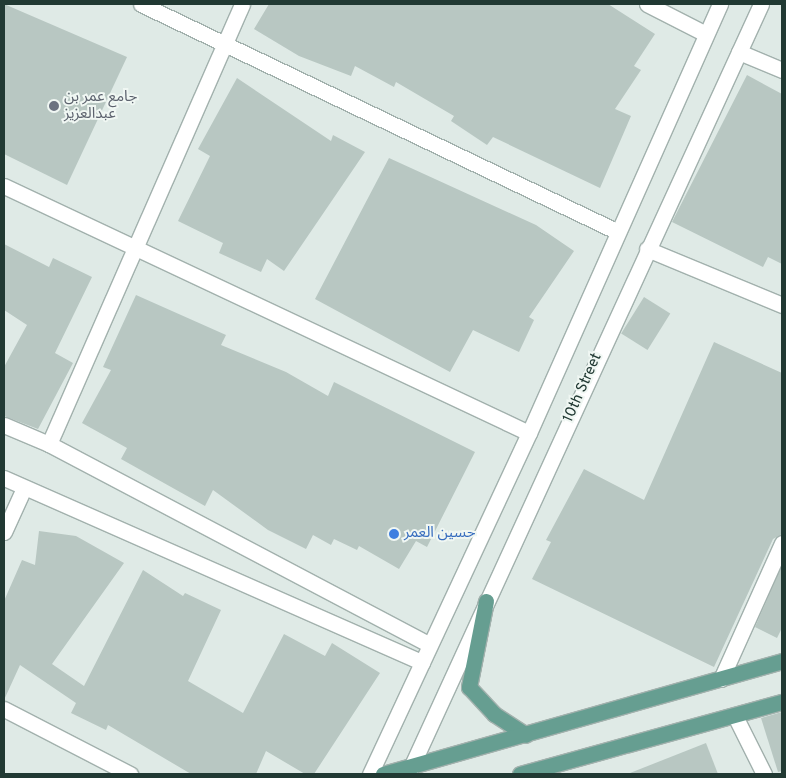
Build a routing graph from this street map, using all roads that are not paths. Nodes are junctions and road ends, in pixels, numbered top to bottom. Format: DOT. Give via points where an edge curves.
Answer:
graph roads {
  1 [pos="141,4"];
  2 [pos="242,4"];
  3 [pos="647,4"];
  4 [pos="720,4"];
  5 [pos="761,4"];
  6 [pos="706,34"];
  7 [pos="223,41"];
  8 [pos="739,52"];
  9 [pos="782,70"];
  10 [pos="4,186"];
  11 [pos="616,231"];
  12 [pos="138,245"];
  13 [pos="647,248"];
  14 [pos="782,304"];
  15 [pos="4,426"];
  16 [pos="530,433"];
  17 [pos="48,444"];
  18 [pos="4,478"];
  19 [pos="24,488"];
  20 [pos="4,532"];
  21 [pos="782,543"];
  22 [pos="486,601"];
  23 [pos="428,644"];
  24 [pos="782,661"];
  25 [pos="422,662"];
  26 [pos="721,679"];
  27 [pos="782,702"];
  28 [pos="4,708"];
  29 [pos="736,718"];
  30 [pos="526,735"];
  31 [pos="409,771"];
  32 [pos="130,774"];
  33 [pos="370,774"];
  34 [pos="383,774"];
  35 [pos="520,774"];
  36 [pos="764,774"];
  1 -- 7 [label="street"];
  2 -- 7 [label="street"];
  3 -- 6 [label="street"];
  4 -- 6 [label="street, 10th Street"];
  5 -- 8 [label="street, 10th Street"];
  6 -- 11 [label="street, 10th Street"];
  7 -- 11 [label="street"];
  7 -- 12 [label="street"];
  8 -- 9 [label="street"];
  8 -- 13 [label="street, 10th Street"];
  10 -- 12 [label="street"];
  11 -- 16 [label="street, 10th Street"];
  12 -- 16 [label="street"];
  12 -- 17 [label="street"];
  13 -- 14 [label="street"];
  13 -- 22 [label="street, 10th Street"];
  15 -- 17 [label="street"];
  16 -- 23 [label="street, 10th Street"];
  17 -- 23 [label="street"];
  18 -- 19 [label="street"];
  19 -- 20 [label="street"];
  19 -- 25 [label="street"];
  21 -- 26 [label="street"];
  22 -- 30 [label="main road" via="470,687 494,714"];
  22 -- 31 [label="street, 10th Street"];
  23 -- 25 [label="street, 10th Street"];
  24 -- 26 [label="main road"];
  25 -- 33 [label="street, 10th Street"];
  26 -- 30 [label="main road"];
  27 -- 29 [label="main road"];
  28 -- 32 [label="street"];
  29 -- 35 [label="main road"];
  29 -- 36 [label="street"];
  30 -- 31 [label="main road"];
  31 -- 34 [label="main road"];
}
